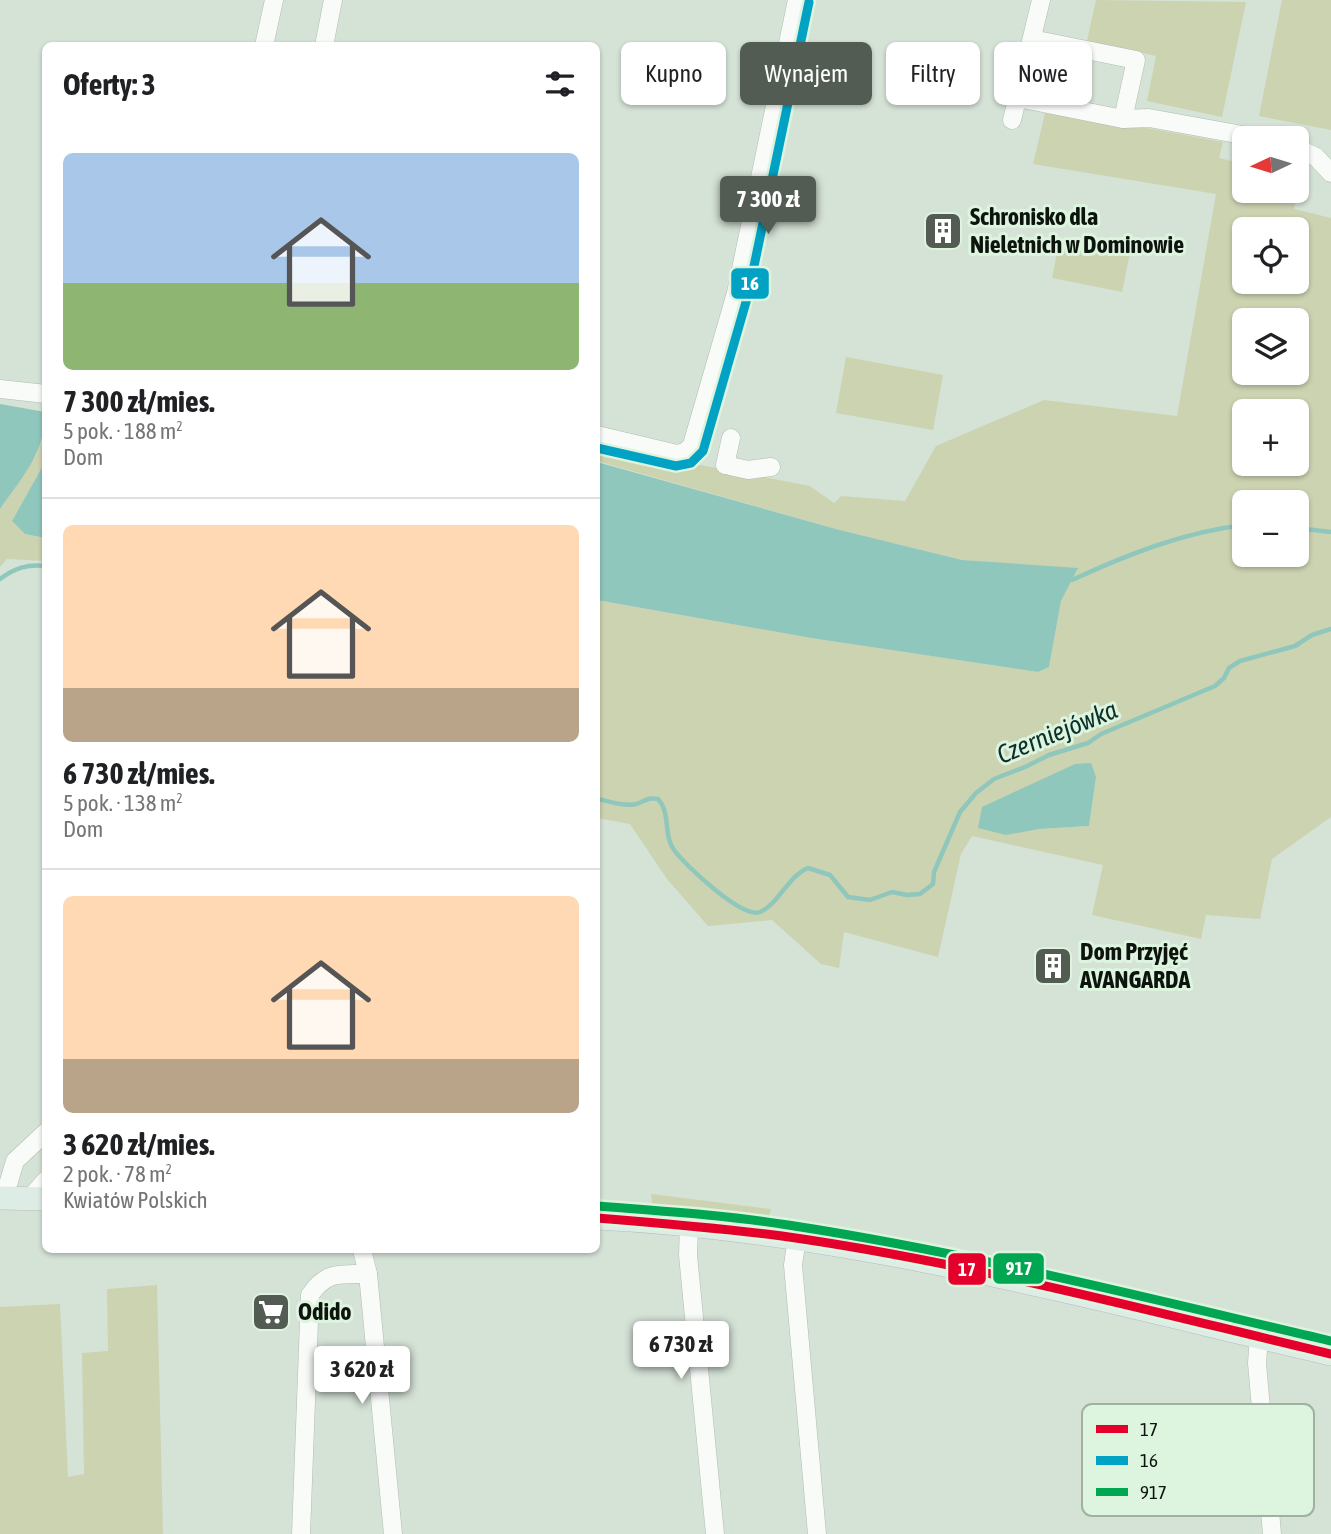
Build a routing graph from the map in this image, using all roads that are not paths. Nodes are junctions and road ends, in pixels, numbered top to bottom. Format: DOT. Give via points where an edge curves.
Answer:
graph roads {
  1 [pos="274,0"];
  2 [pos="333,0"];
  3 [pos="797,0"];
  4 [pos="1041,0"];
  5 [pos="1032,39"];
  6 [pos="265,42"];
  7 [pos="325,42"];
  8 [pos="1031,42"];
  9 [pos="1016,105"];
  10 [pos="1053,105"];
  11 [pos="1123,119"];
  12 [pos="1012,120"];
  13 [pos="1232,133"];
  14 [pos="1309,154"];
  15 [pos="1331,173"];
  16 [pos="0,389"];
  17 [pos="42,394"];
  18 [pos="600,436"];
  19 [pos="731,438"];
  20 [pos="771,467"];
  21 [pos="42,1136"];
  22 [pos="2,1198"];
  23 [pos="37,1199"];
  24 [pos="600,1218"];
  25 [pos="688,1226"];
  26 [pos="797,1238"];
  27 [pos="363,1253"];
  28 [pos="375,1253"];
  29 [pos="368,1274"];
  30 [pos="1259,1337"];
  31 [pos="1331,1354"];
  32 [pos="378,1366"];
  33 [pos="328,1371"];
  34 [pos="1261,1404"];
  35 [pos="1270,1516"];
  36 [pos="301,1534"];
  37 [pos="393,1534"];
  38 [pos="715,1534"];
  39 [pos="817,1534"];
  40 [pos="1272,1534"];
  1 -- 6 [label="street"];
  2 -- 7 [label="street"];
  3 -- 18 [label="street" via="736,293 692,445 677,454"];
  4 -- 5 [label="street"];
  5 -- 8 [label="street"];
  5 -- 11 [label="street" via="1136,60"];
  9 -- 12 [label="street"];
  10 -- 11 [label="street"];
  11 -- 13 [label="street" via="1149,118"];
  14 -- 15 [label="street"];
  16 -- 17 [label="street"];
  19 -- 20 [label="street" via="727,466 748,470"];
  21 -- 22 [label="street" via="15,1161"];
  22 -- 23 [label="main road"];
  24 -- 25 [label="main road"];
  25 -- 26 [label="main road"];
  25 -- 38 [label="street"];
  26 -- 30 [label="main road" via="973,1271"];
  26 -- 39 [label="street" via="793,1265"];
  27 -- 29 [label="street"];
  28 -- 29 [label="street"];
  29 -- 32 [label="street"];
  29 -- 36 [label="street" via="332,1276 319,1282 310,1295"];
  30 -- 31 [label="main road"];
  30 -- 34 [label="street"];
  32 -- 33 [label="street"];
  32 -- 37 [label="street"];
  35 -- 40 [label="street"];
}
